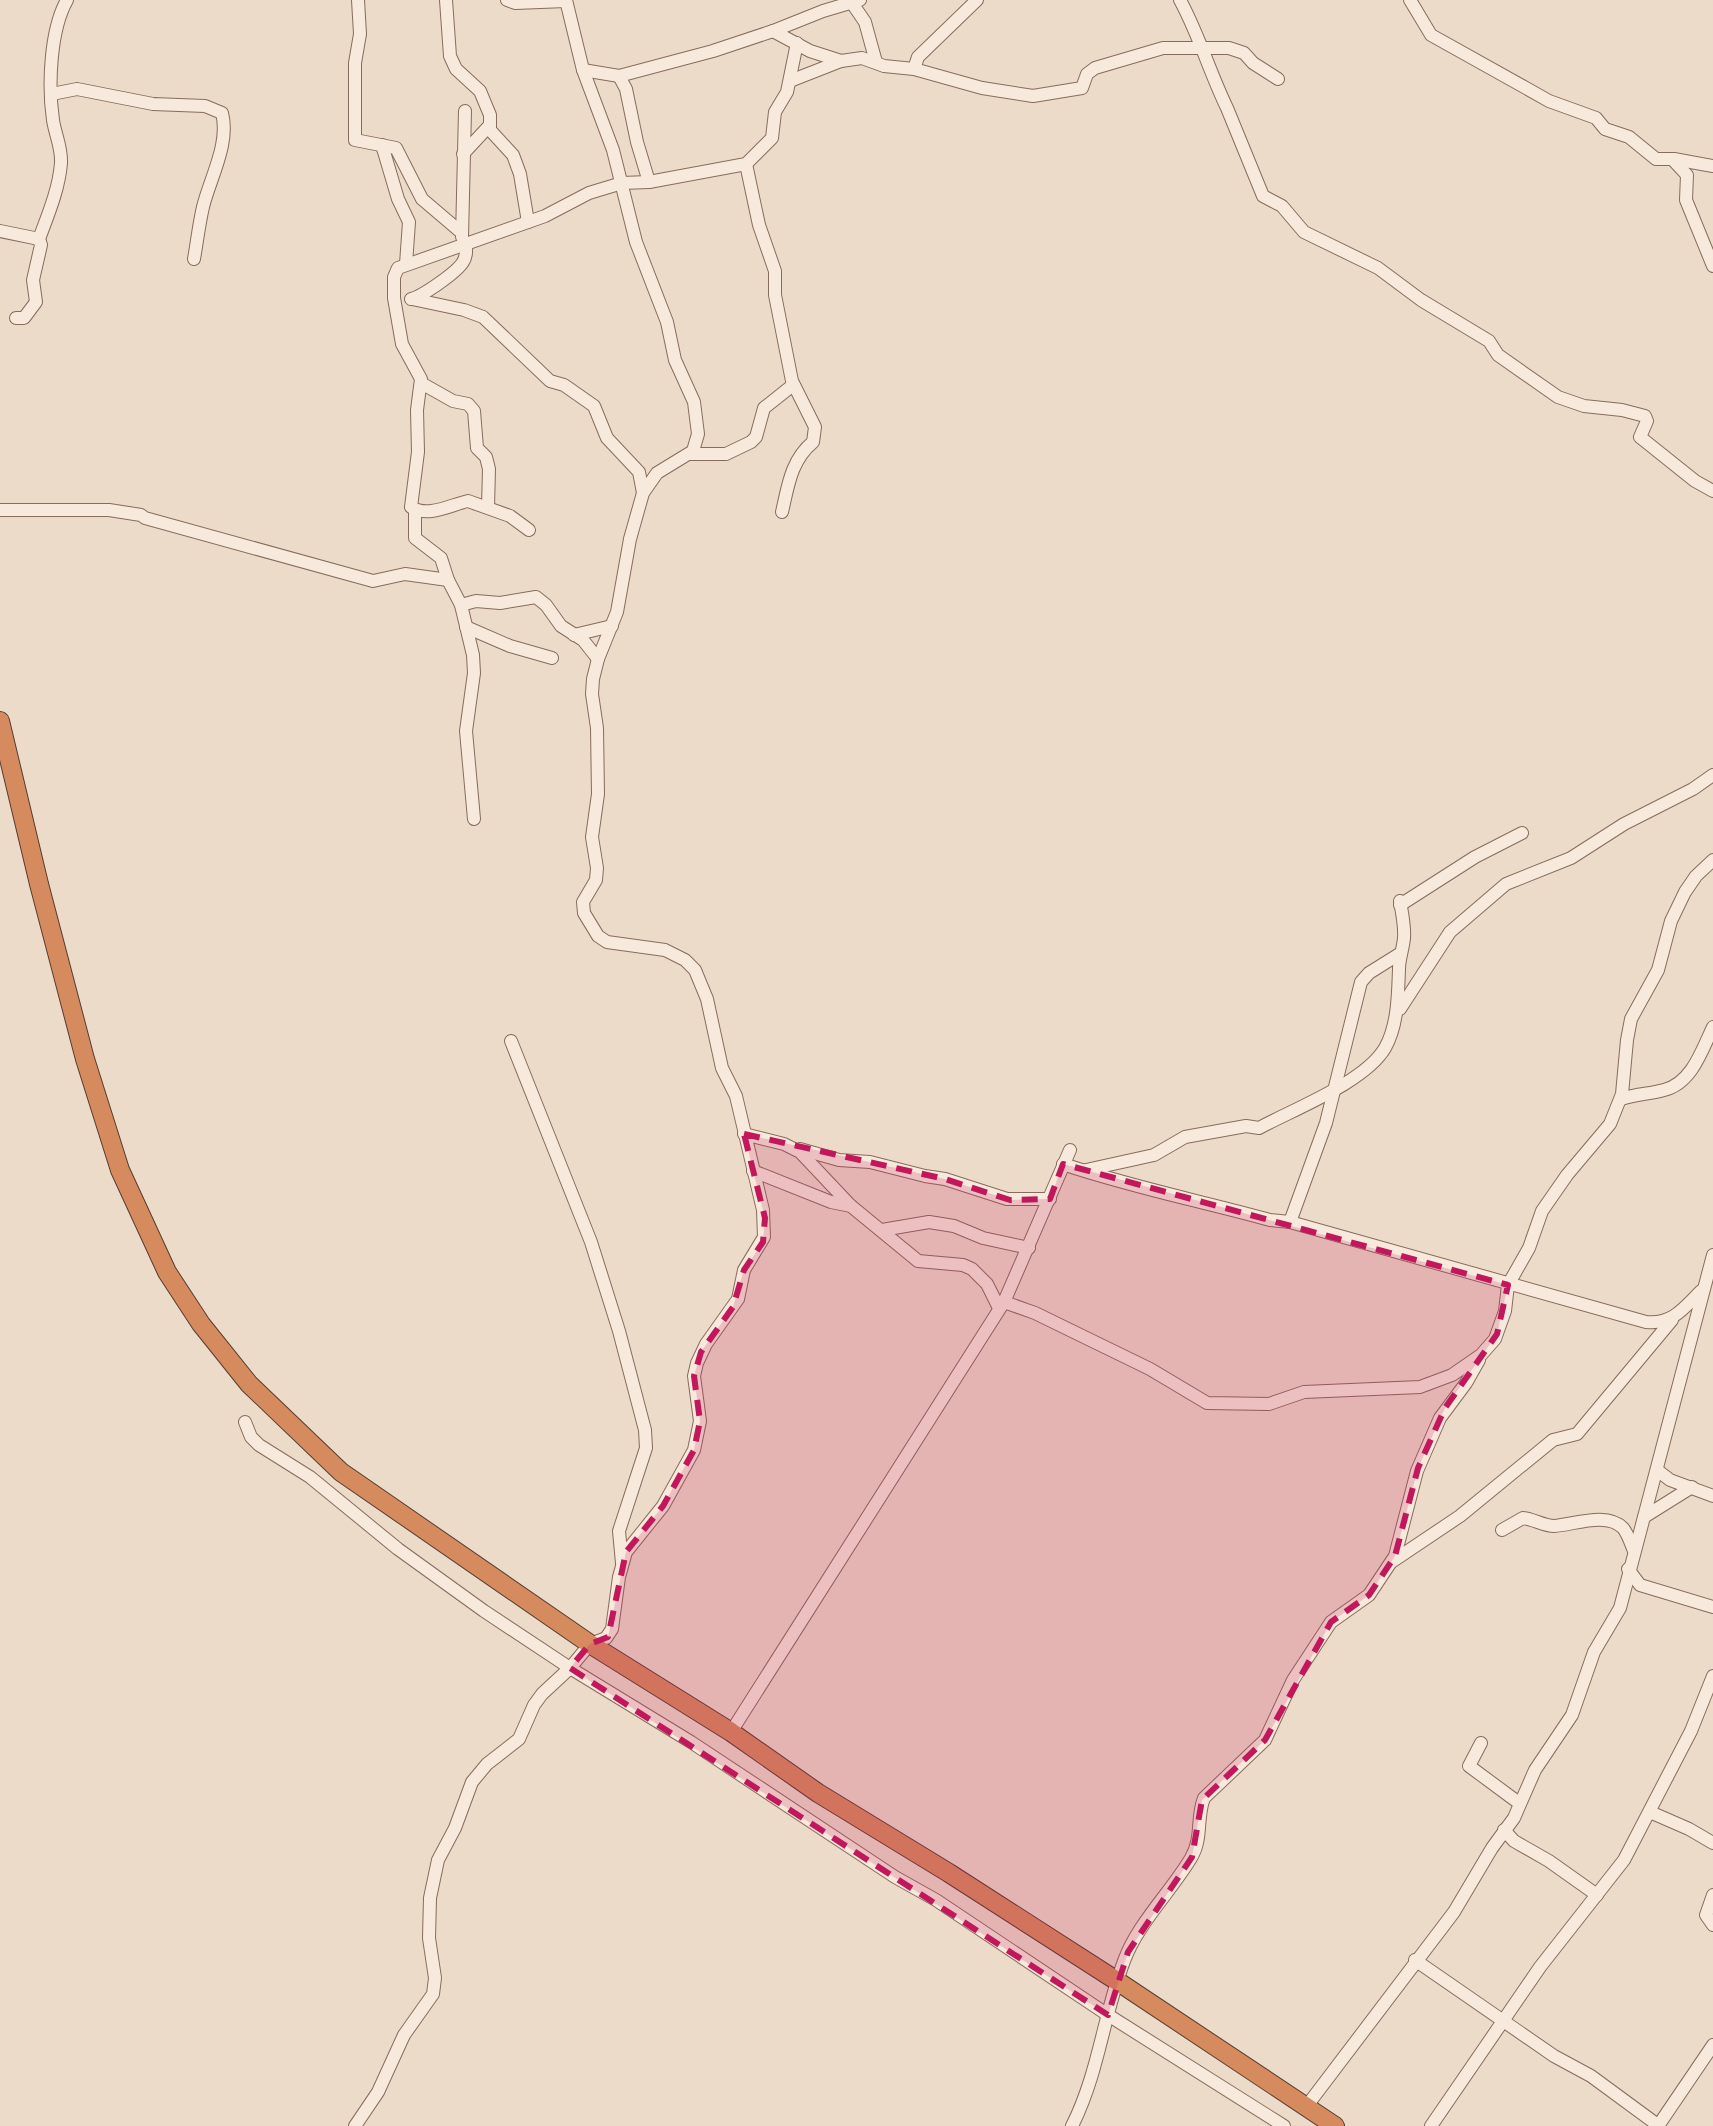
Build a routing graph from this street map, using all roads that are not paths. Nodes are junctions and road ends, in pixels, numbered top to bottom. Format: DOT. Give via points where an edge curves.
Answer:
graph roads {
  1 [pos="67,0"];
  2 [pos="358,0"];
  3 [pos="446,0"];
  4 [pos="507,0"];
  5 [pos="977,0"];
  6 [pos="1180,0"];
  7 [pos="1410,0"];
  8 [pos="566,1"];
  9 [pos="856,2"];
  10 [pos="824,5"];
  11 [pos="773,31"];
  12 [pos="797,43"];
  13 [pos="1204,49"];
  14 [pos="841,61"];
  15 [pos="876,62"];
  16 [pos="914,69"];
  17 [pos="583,70"];
  18 [pos="619,76"];
  19 [pos="1278,79"];
  20 [pos="790,81"];
  21 [pos="52,94"];
  22 [pos="465,111"];
  23 [pos="489,126"];
  24 [pos="382,145"];
  25 [pos="463,154"];
  26 [pos="1672,160"];
  27 [pos="746,164"];
  28 [pos="1713,166"];
  29 [pos="649,182"];
  30 [pos="622,183"];
  31 [pos="528,222"];
  32 [pos="0,231"];
  33 [pos="39,239"];
  34 [pos="463,240"];
  35 [pos="194,259"];
  36 [pos="406,264"];
  37 [pos="1713,266"];
  38 [pos="394,298"];
  39 [pos="412,299"];
  40 [pos="16,318"];
  41 [pos="421,383"];
  42 [pos="793,385"];
  43 [pos="690,454"];
  44 [pos="1713,491"];
  45 [pos="643,493"];
  46 [pos="488,507"];
  47 [pos="0,510"];
  48 [pos="415,510"];
  49 [pos="782,512"];
  50 [pos="529,530"];
  51 [pos="448,580"];
  52 [pos="461,605"];
  53 [pos="612,626"];
  54 [pos="466,627"];
  55 [pos="574,635"];
  56 [pos="552,658"];
  57 [pos="598,659"];
  58 [pos="0,721"];
  59 [pos="1713,775"];
  60 [pos="474,819"];
  61 [pos="1522,833"];
  62 [pos="1713,860"];
  63 [pos="1401,953"];
  64 [pos="1394,1019"];
  65 [pos="1713,1027"];
  66 [pos="511,1041"];
  67 [pos="1334,1090"];
  68 [pos="1621,1099"];
  69 [pos="744,1134"];
  70 [pos="792,1147"];
  71 [pos="1070,1150"];
  72 [pos="1063,1164"];
  73 [pos="753,1171"];
  74 [pos="1082,1171"];
  75 [pos="1050,1199"];
  76 [pos="851,1206"];
  77 [pos="1290,1222"];
  78 [pos="882,1230"];
  79 [pos="1029,1248"];
  80 [pos="1713,1255"];
  81 [pos="1508,1285"];
  82 [pos="1708,1291"];
  83 [pos="1001,1305"];
  84 [pos="1673,1319"];
  85 [pos="1481,1355"];
  86 [pos="245,1422"];
  87 [pos="1657,1470"];
  88 [pos="1692,1487"];
  89 [pos="1713,1496"];
  90 [pos="1644,1517"];
  91 [pos="1502,1530"];
  92 [pos="1634,1551"];
  93 [pos="1387,1565"];
  94 [pos="622,1567"];
  95 [pos="1628,1569"];
  96 [pos="1713,1607"];
  97 [pos="590,1644"];
  98 [pos="570,1668"];
  99 [pos="1713,1676"];
  100 [pos="731,1732"];
  101 [pos="1481,1743"];
  102 [pos="1519,1803"];
  103 [pos="1650,1812"];
  104 [pos="1504,1830"];
  105 [pos="1713,1843"];
  106 [pos="1597,1895"];
  107 [pos="1713,1895"];
  108 [pos="1713,1925"];
  109 [pos="1415,1960"];
  110 [pos="1117,1981"];
  111 [pos="1108,2015"];
  112 [pos="1503,2020"];
  113 [pos="1713,2045"];
  114 [pos="1306,2107"];
  115 [pos="355,2126"];
  116 [pos="1072,2126"];
  117 [pos="1284,2126"];
  118 [pos="1335,2126"];
  119 [pos="1431,2126"];
  120 [pos="1658,2126"];
  1 -- 21 [label="street" via="54,36"];
  2 -- 24 [label="street" via="354,139"];
  3 -- 23 [label="street" via="450,56 480,91"];
  4 -- 8 [label="street"];
  5 -- 16 [label="street" via="918,57"];
  6 -- 13 [label="street"];
  7 -- 26 [label="street" via="1431,35 1549,101 1596,118 1654,158"];
  8 -- 17 [label="street"];
  9 -- 10 [label="street"];
  9 -- 15 [label="street"];
  10 -- 11 [label="street"];
  11 -- 12 [label="street"];
  11 -- 18 [label="street"];
  12 -- 14 [label="street"];
  12 -- 20 [label="street"];
  13 -- 16 [label="street" via="1174,47 1146,53 1095,68 1082,88 1035,96 989,90"];
  13 -- 19 [label="street" via="1240,51"];
  13 -- 44 [label="street" via="1259,189 1298,227 1378,268 1489,341 1498,355 1558,397 1645,416 1640,437"];
  14 -- 15 [label="street"];
  14 -- 20 [label="street"];
  15 -- 16 [label="street"];
  17 -- 18 [label="street"];
  17 -- 30 [label="street"];
  18 -- 29 [label="street"];
  20 -- 27 [label="street" via="775,112 772,138"];
  21 -- 33 [label="street" via="61,159"];
  21 -- 35 [label="street" via="77,89 153,104 205,106 222,113 221,146"];
  22 -- 25 [label="street"];
  23 -- 25 [label="street"];
  23 -- 31 [label="street" via="513,155"];
  24 -- 34 [label="street" via="396,148 422,199"];
  24 -- 36 [label="street" via="409,222"];
  25 -- 34 [label="street"];
  26 -- 28 [label="street"];
  26 -- 37 [label="street" via="1687,175 1686,200"];
  27 -- 29 [label="street"];
  27 -- 42 [label="street" via="775,271"];
  29 -- 30 [label="street"];
  30 -- 31 [label="street"];
  30 -- 43 [label="street" via="636,242 694,402 698,434"];
  31 -- 34 [label="street"];
  32 -- 33 [label="street"];
  33 -- 40 [label="street" via="33,280 36,302 24,318"];
  34 -- 36 [label="street"];
  34 -- 39 [label="street" via="462,265"];
  36 -- 38 [label="street" via="394,277"];
  38 -- 39 [label="street"];
  38 -- 41 [label="street" via="402,344"];
  39 -- 45 [label="street" via="483,317 550,381 592,404 607,438 639,472"];
  41 -- 46 [label="street" via="474,411 477,448 489,469"];
  41 -- 48 [label="street" via="411,497"];
  42 -- 43 [label="street" via="764,408 751,442 726,454"];
  42 -- 49 [label="street" via="816,430 796,462"];
  43 -- 45 [label="street" via="657,473"];
  45 -- 53 [label="street"];
  46 -- 48 [label="street" via="468,501"];
  46 -- 50 [label="street"];
  47 -- 51 [label="street" via="131,513 373,581 405,574"];
  48 -- 51 [label="street" via="415,538 441,557"];
  51 -- 52 [label="street"];
  52 -- 54 [label="street"];
  52 -- 55 [label="street" via="536,597"];
  53 -- 55 [label="street"];
  53 -- 57 [label="street"];
  54 -- 56 [label="street"];
  54 -- 60 [label="street" via="474,673 466,731"];
  55 -- 57 [label="street"];
  57 -- 69 [label="street" via="592,694 597,804 592,837 597,868 583,902 584,913 607,942 665,950 695,970"];
  58 -- 97 [label="highway" via="70,1001 120,1170 181,1295 249,1384 341,1472"];
  59 -- 64 [label="street" via="1564,862 1506,884 1450,932"];
  61 -- 63 [label="street" via="1400,903"];
  62 -- 68 [label="street" via="1685,892 1658,970 1631,1019"];
  63 -- 64 [label="street"];
  63 -- 67 [label="street" via="1361,982"];
  64 -- 67 [label="street" via="1383,1051"];
  65 -- 68 [label="street" via="1696,1063 1679,1083"];
  66 -- 94 [label="street" via="591,1242 645,1430 646,1448 619,1531"];
  67 -- 74 [label="street" via="1259,1128 1185,1137 1154,1155"];
  67 -- 77 [label="street"];
  68 -- 81 [label="street" via="1610,1124 1545,1206"];
  69 -- 70 [label="street"];
  69 -- 73 [label="street"];
  70 -- 75 [label="street" via="945,1179 1007,1199"];
  70 -- 76 [label="street"];
  71 -- 72 [label="street"];
  72 -- 74 [label="street"];
  72 -- 75 [label="street"];
  73 -- 76 [label="street"];
  73 -- 94 [label="street" via="765,1218 763,1242 744,1270 738,1299 695,1367 700,1421 694,1450 663,1506 633,1541"];
  74 -- 77 [label="street"];
  75 -- 79 [label="street"];
  76 -- 78 [label="street"];
  77 -- 81 [label="street"];
  78 -- 79 [label="street" via="929,1222"];
  78 -- 83 [label="street" via="922,1263 972,1269"];
  79 -- 83 [label="street"];
  80 -- 82 [label="street"];
  81 -- 84 [label="street" via="1646,1322"];
  81 -- 85 [label="street" via="1500,1328"];
  82 -- 84 [label="street"];
  82 -- 87 [label="street" via="1700,1302"];
  83 -- 85 [label="street" via="1035,1313 1213,1404 1269,1404 1304,1392 1420,1387 1452,1375"];
  83 -- 100 [label="street"];
  84 -- 93 [label="street" via="1577,1434 1553,1440 1460,1516"];
  85 -- 93 [label="street" via="1440,1418 1417,1471 1399,1548"];
  86 -- 98 [label="street" via="259,1445 310,1477 439,1580"];
  87 -- 88 [label="street"];
  87 -- 90 [label="street"];
  88 -- 89 [label="street"];
  88 -- 90 [label="street"];
  90 -- 92 [label="street"];
  91 -- 92 [label="street" via="1523,1518 1551,1526 1607,1521 1625,1530"];
  92 -- 95 [label="street"];
  93 -- 110 [label="street" via="1369,1595 1331,1622 1293,1680 1265,1740 1204,1798 1192,1857 1128,1952"];
  94 -- 97 [label="street" via="612,1629 606,1638"];
  95 -- 96 [label="street" via="1640,1585"];
  95 -- 102 [label="street" via="1618,1616 1594,1652 1572,1715"];
  97 -- 98 [label="street"];
  97 -- 100 [label="highway"];
  98 -- 111 [label="street"];
  98 -- 115 [label="street" via="534,1705 519,1739 472,1782 438,1860 430,1898 433,1994 404,2035 378,2092"];
  99 -- 103 [label="street"];
  100 -- 110 [label="highway" via="818,1793"];
  101 -- 102 [label="street" via="1469,1766"];
  102 -- 104 [label="street"];
  103 -- 105 [label="street"];
  103 -- 106 [label="street"];
  104 -- 106 [label="street"];
  104 -- 109 [label="street" via="1454,1912"];
  106 -- 112 [label="street"];
  107 -- 108 [label="street" via="1706,1915"];
  109 -- 112 [label="street"];
  109 -- 114 [label="street"];
  110 -- 111 [label="street"];
  110 -- 114 [label="highway"];
  111 -- 116 [label="street" via="1091,2083"];
  111 -- 117 [label="street"];
  112 -- 119 [label="street"];
  112 -- 120 [label="street"];
  113 -- 120 [label="street"];
  114 -- 118 [label="highway"];
}
